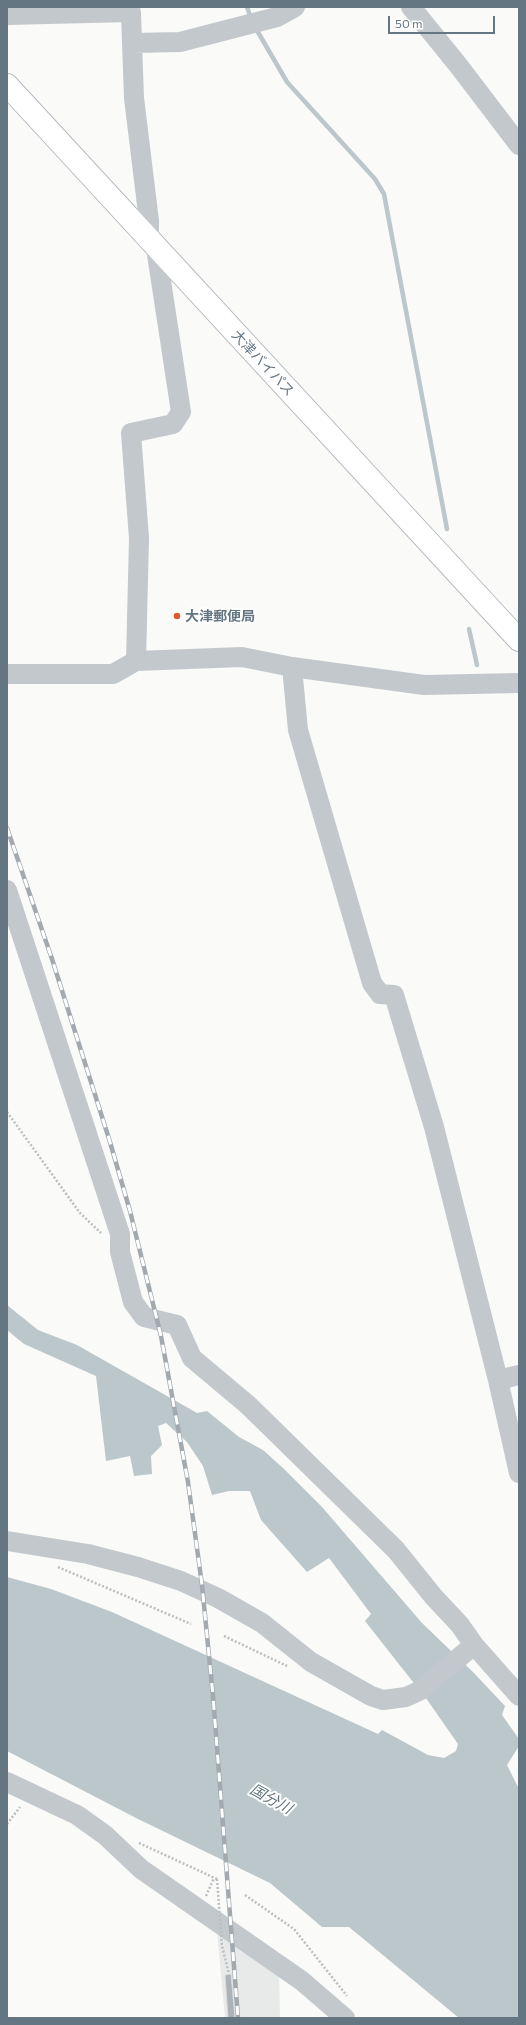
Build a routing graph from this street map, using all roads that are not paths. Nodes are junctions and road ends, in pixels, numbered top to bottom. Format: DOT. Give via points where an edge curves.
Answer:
graph roads {
  1 [pos="294,7"];
  2 [pos="411,7"];
  3 [pos="47,11"];
  4 [pos="7,15"];
  5 [pos="132,44"];
  6 [pos="7,85"];
  7 [pos="519,145"];
  8 [pos="153,244"];
  9 [pos="519,640"];
  10 [pos="136,661"];
  11 [pos="292,667"];
  12 [pos="7,674"];
  13 [pos="519,683"];
  14 [pos="7,890"];
  15 [pos="519,1375"];
  16 [pos="498,1380"];
  17 [pos="519,1473"];
  18 [pos="7,1541"];
  19 [pos="471,1648"];
  20 [pos="519,1696"];
  21 [pos="7,1782"];
  22 [pos="347,2009"];
  1 -- 5 [label="street" via="277,17 180,42"];
  2 -- 7 [label="street"];
  3 -- 4 [label="street"];
  3 -- 5 [label="street" via="131,12"];
  5 -- 8 [label="street" via="134,98"];
  6 -- 8 [label="main road, 大津バイパス"];
  8 -- 9 [label="main road, 大津バイパス"];
  8 -- 10 [label="street" via="181,412 173,424 131,433 139,538"];
  10 -- 11 [label="street" via="242,657"];
  10 -- 12 [label="street" via="113,674"];
  11 -- 13 [label="street" via="424,685"];
  11 -- 16 [label="street" via="298,730 372,983 380,994 394,995 434,1127"];
  14 -- 19 [label="street" via="120,1234 120,1252 134,1302 144,1317 177,1325 192,1358 248,1405 396,1550 460,1625"];
  15 -- 16 [label="street"];
  16 -- 17 [label="street"];
  18 -- 19 [label="street" via="88,1554 181,1581 262,1623 311,1662 371,1696 383,1700 406,1697 419,1691"];
  19 -- 20 [label="street"];
  21 -- 22 [label="street" via="77,1814 105,1835 141,1869"];
}
